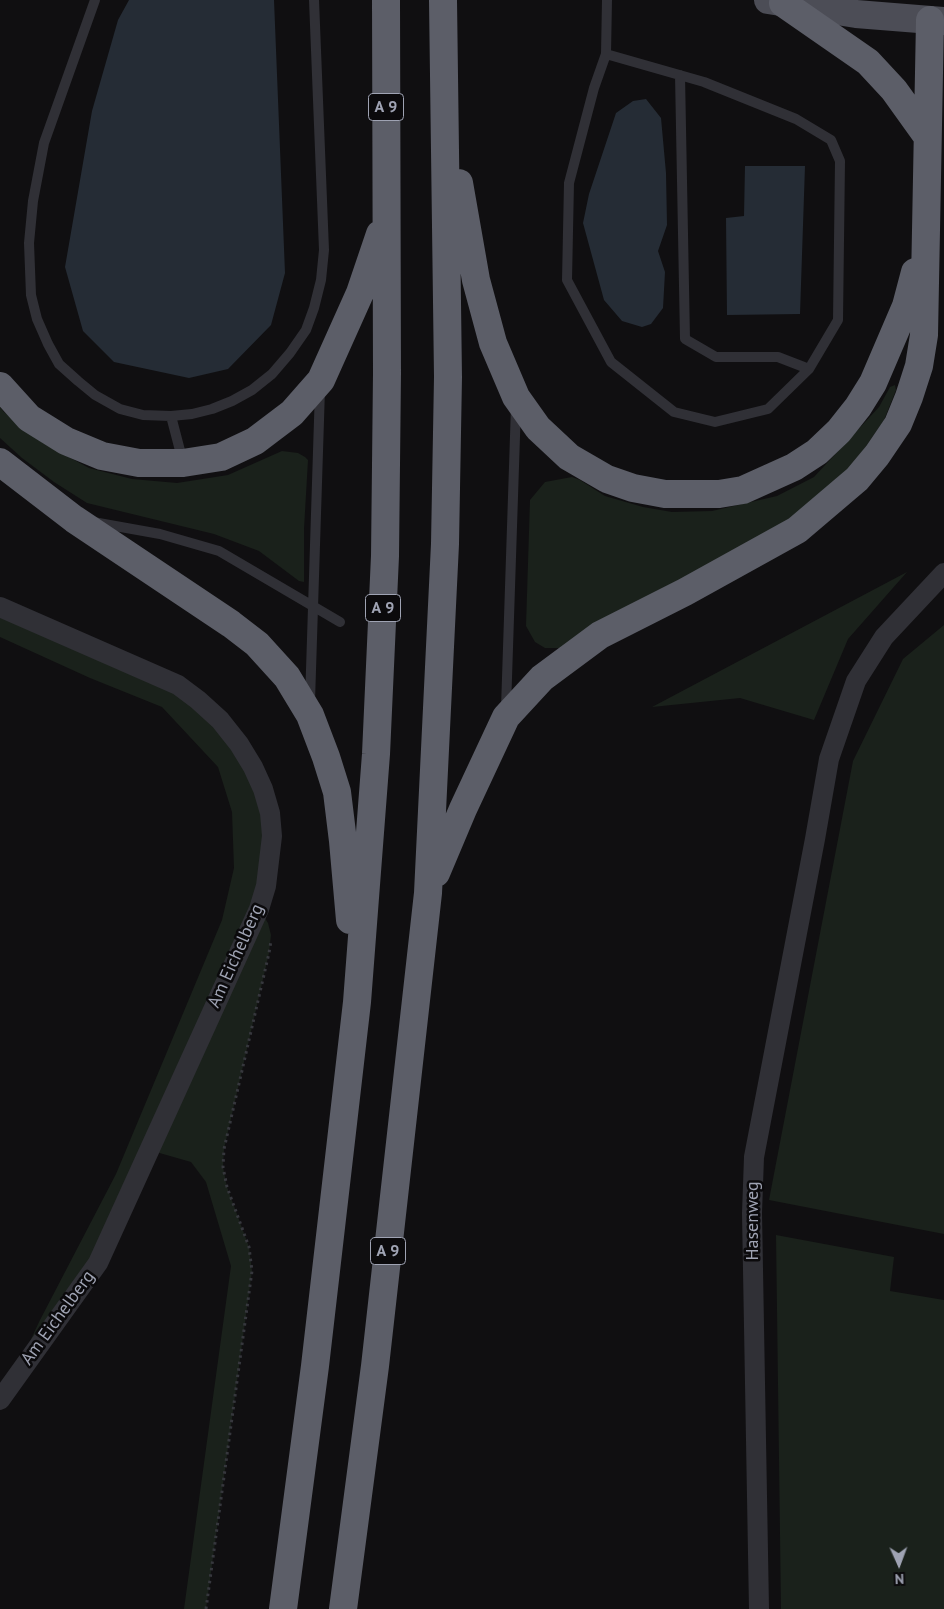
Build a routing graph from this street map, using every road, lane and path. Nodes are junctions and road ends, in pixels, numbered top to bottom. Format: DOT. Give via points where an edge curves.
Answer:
graph roads {
  1 [pos="95,0"];
  2 [pos="314,0"];
  3 [pos="386,0"];
  4 [pos="443,0"];
  5 [pos="607,0"];
  6 [pos="775,1"];
  7 [pos="937,20"];
  8 [pos="606,54"];
  9 [pos="680,75"];
  10 [pos="445,105"];
  11 [pos="944,114"];
  12 [pos="927,136"];
  13 [pos="387,214"];
  14 [pos="925,237"];
  15 [pos="810,370"];
  16 [pos="321,380"];
  17 [pos="0,386"];
  18 [pos="516,397"];
  19 [pos="170,416"];
  20 [pos="0,462"];
  21 [pos="183,463"];
  22 [pos="74,519"];
  23 [pos="944,573"];
  24 [pos="312,606"];
  25 [pos="0,607"];
  26 [pos="340,622"];
  27 [pos="310,715"];
  28 [pos="506,717"];
  29 [pos="428,893"];
  30 [pos="258,909"];
  31 [pos="357,1002"];
  32 [pos="0,1400"];
  33 [pos="206,1609"];
  34 [pos="283,1609"];
  35 [pos="343,1609"];
  36 [pos="759,1609"];
  1 -- 19 [label="lane" via="44,143 32,201 29,243 31,295 48,344 59,364 78,382 120,409 143,415"];
  2 -- 19 [label="lane" via="324,250 314,308 306,330 290,353 252,390 212,409"];
  3 -- 13 [label="highway, A 9"];
  4 -- 10 [label="highway, A 9"];
  5 -- 8 [label="lane"];
  6 -- 7 [label="main road" via="856,14"];
  6 -- 12 [label="highway" via="868,62 894,90"];
  7 -- 12 [label="highway"];
  8 -- 9 [label="lane"];
  8 -- 15 [label="lane" via="569,182 567,280 611,362 674,412 715,422 768,409"];
  9 -- 15 [label="lane" via="685,339 716,357 778,357"];
  9 -- 15 [label="lane" via="796,119 831,140 840,161 838,320"];
  10 -- 18 [label="highway" via="476,280 493,343"];
  10 -- 29 [label="highway, A 9" via="448,377 445,544"];
  11 -- 12 [label="highway"];
  12 -- 14 [label="highway"];
  13 -- 16 [label="highway" via="360,293"];
  13 -- 31 [label="highway, A 9" via="385,556 376,754"];
  14 -- 18 [label="highway" via="906,306 873,383 858,407 817,452 794,468 743,490 719,494 665,494 607,479 569,457 538,428"];
  14 -- 28 [label="highway" via="926,303 919,366 898,424 857,479 797,530 600,635 542,678"];
  16 -- 21 [label="highway" via="292,413 254,441 221,457"];
  16 -- 24 [label="lane"];
  17 -- 21 [label="highway" via="29,418 66,441 102,456 138,463"];
  18 -- 28 [label="lane"];
  19 -- 21 [label="lane"];
  20 -- 22 [label="highway"];
  22 -- 24 [label="lane" via="160,534 219,551"];
  22 -- 27 [label="highway" via="257,644 287,677"];
  23 -- 36 [label="street, Hasenweg" via="884,637 856,681 829,759 754,1157 752,1212"];
  24 -- 26 [label="lane"];
  24 -- 27 [label="lane"];
  25 -- 30 [label="street, Am Eichelberg" via="178,685 220,720 252,767 270,813 270,859"];
  27 -- 31 [label="highway" via="337,792"];
  28 -- 29 [label="highway"];
  29 -- 35 [label="highway, A 9" via="375,1366"];
  30 -- 32 [label="street, Am Eichelberg" via="98,1263"];
  30 -- 33 [label="path" via="268,923 271,935 269,953 224,1149 223,1167 249,1248 252,1271"];
  31 -- 34 [label="highway, A 9"];
}
